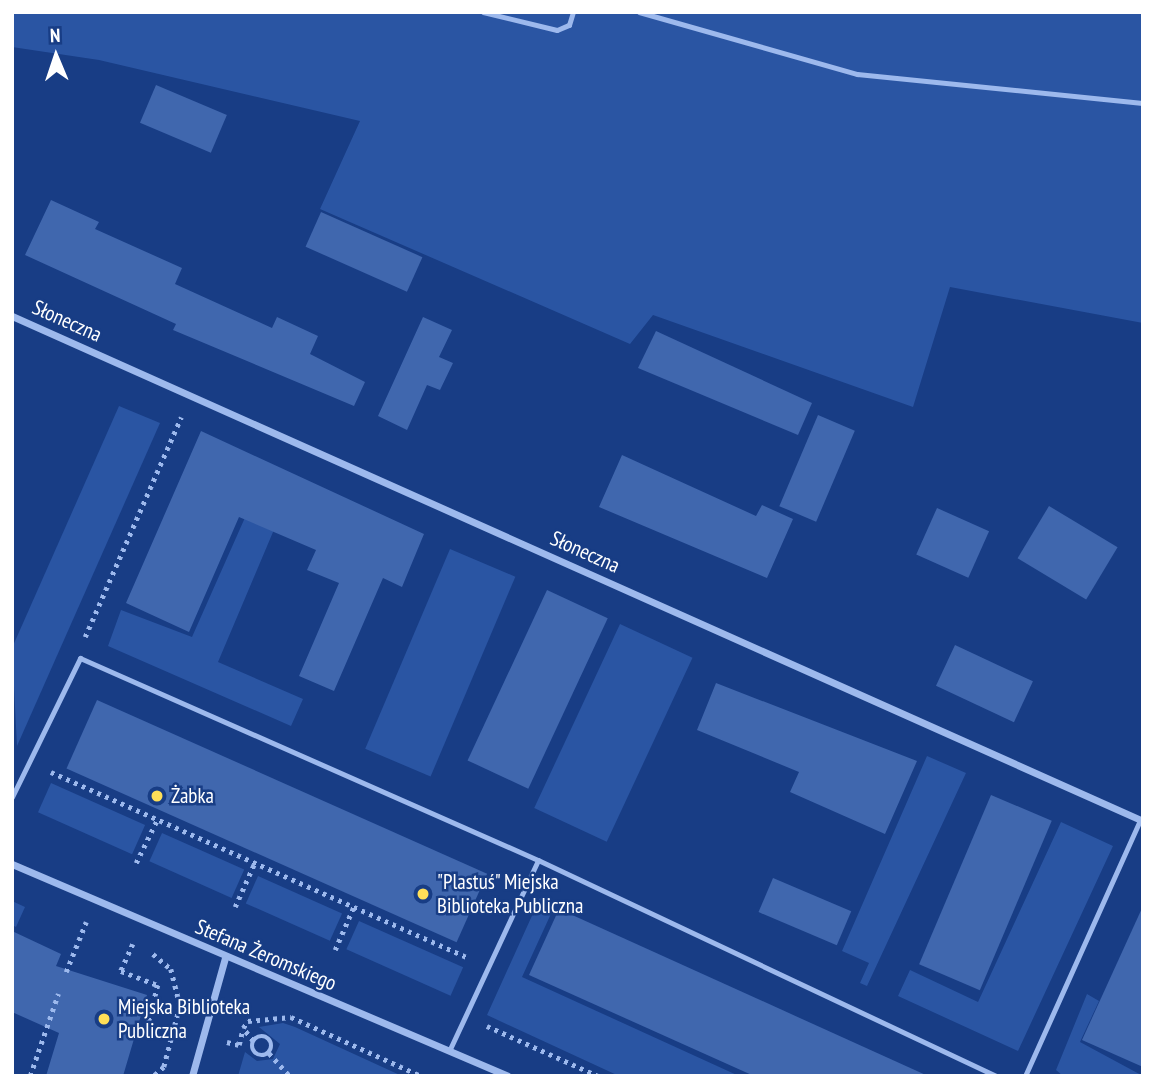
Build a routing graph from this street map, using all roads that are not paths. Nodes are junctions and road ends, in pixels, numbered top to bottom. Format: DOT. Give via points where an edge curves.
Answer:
graph roads {
  1 [pos="483,12"];
  2 [pos="573,12"];
  3 [pos="639,12"];
  4 [pos="1143,103"];
  5 [pos="12,316"];
  6 [pos="12,797"];
  7 [pos="1141,821"];
  8 [pos="538,860"];
  9 [pos="12,864"];
  10 [pos="225,958"];
  11 [pos="450,1049"];
  12 [pos="192,1076"];
  13 [pos="508,1076"];
  14 [pos="996,1076"];
  15 [pos="1025,1076"];
  1 -- 2 [label="lane" via="557,30 569,25"];
  3 -- 4 [label="lane" via="857,74"];
  5 -- 7 [label="street, Słoneczna"];
  6 -- 8 [label="lane" via="80,658"];
  7 -- 15 [label="lane"];
  8 -- 11 [label="lane"];
  8 -- 14 [label="lane"];
  9 -- 10 [label="street, Stefana Żeromskiego"];
  10 -- 11 [label="street, Stefana Żeromskiego"];
  10 -- 12 [label="street"];
  11 -- 13 [label="street, Stefana Żeromskiego"];
}
